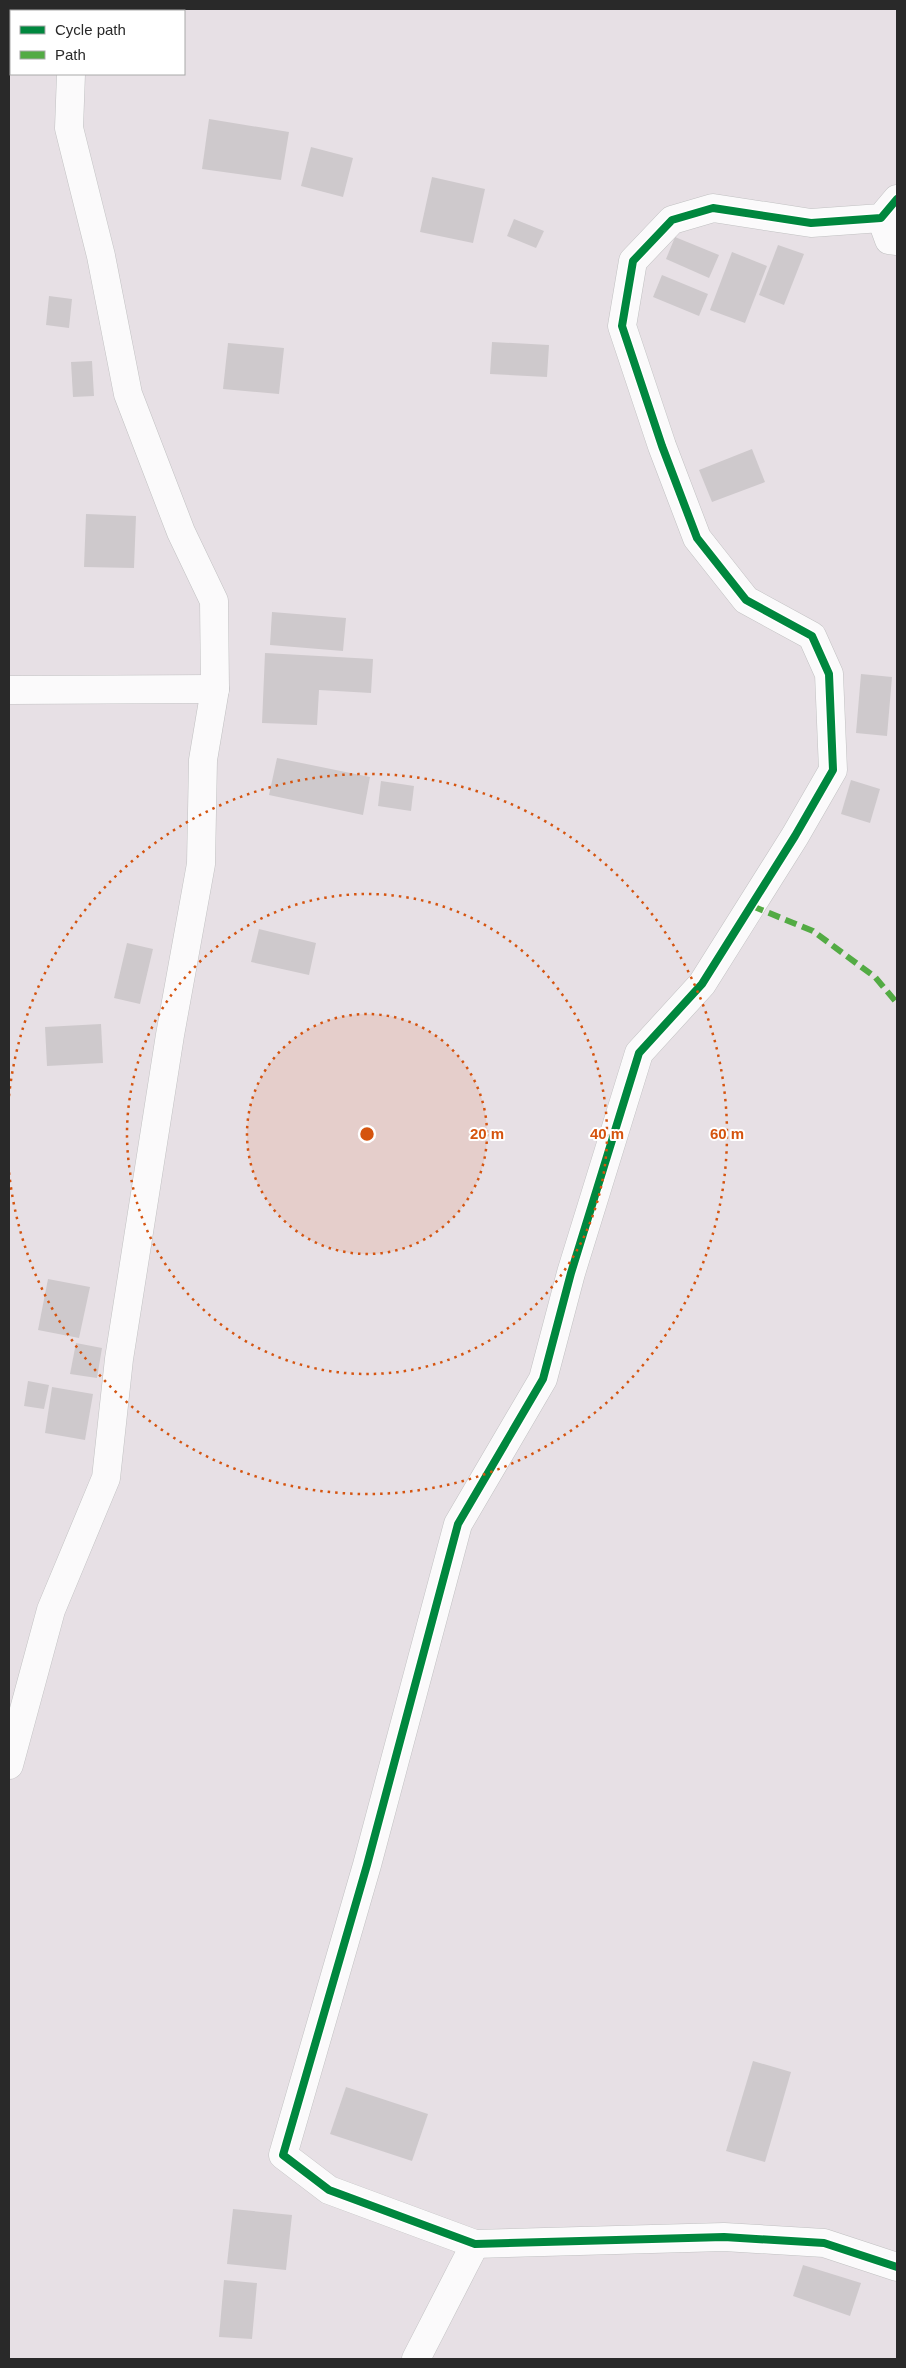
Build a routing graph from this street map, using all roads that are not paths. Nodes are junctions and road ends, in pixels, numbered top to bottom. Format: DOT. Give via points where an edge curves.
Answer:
graph roads {
  1 [pos="71,75"];
  2 [pos="889,209"];
  3 [pos="897,240"];
  4 [pos="215,689"];
  5 [pos="9,690"];
  6 [pos="9,1765"];
  7 [pos="475,2244"];
  8 [pos="897,2267"];
  9 [pos="416,2359"];
  1 -- 4 [label="street" via="69,128 101,256 128,394 181,532 214,601"];
  2 -- 3 [label="street" via="890,240"];
  2 -- 7 [label="street" via="811,224 713,208 672,220 633,261 622,326 696,538 746,600 812,636 828,674 833,770 796,836 702,984 639,1054 571,1273 543,1379 458,1524 367,1865 283,2155 329,2190"];
  4 -- 5 [label="street"];
  4 -- 6 [label="street" via="203,760 201,864 170,1035 119,1358 106,1478 51,1610"];
  7 -- 8 [label="street" via="724,2237 824,2243"];
  7 -- 9 [label="street"];
}
